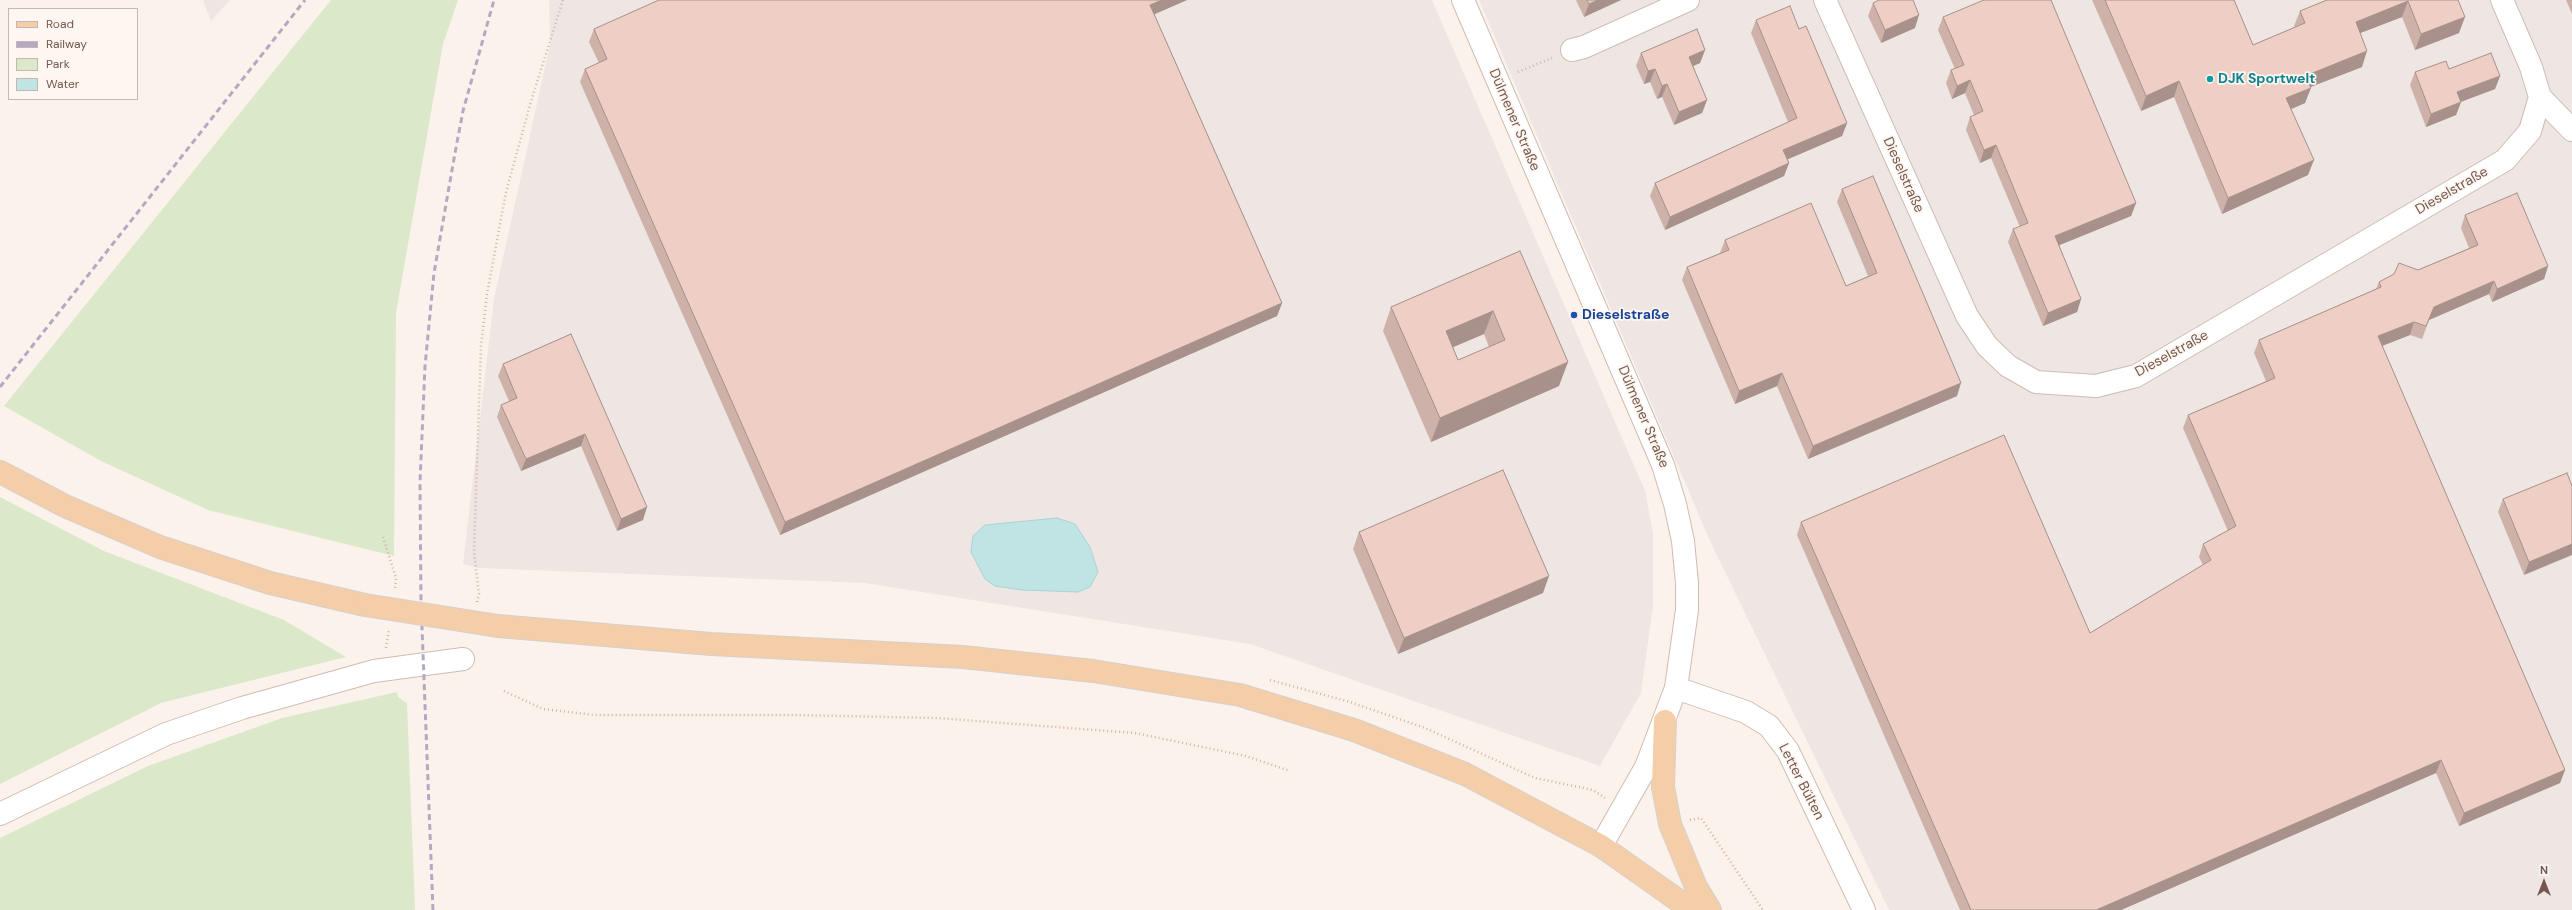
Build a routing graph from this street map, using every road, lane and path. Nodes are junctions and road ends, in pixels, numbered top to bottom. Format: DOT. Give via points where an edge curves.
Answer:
graph roads {
  1 [pos="563,0"];
  2 [pos="1463,0"];
  3 [pos="1688,0"];
  4 [pos="1825,0"];
  5 [pos="2502,0"];
  6 [pos="1572,50"];
  7 [pos="1497,81"];
  8 [pos="2540,97"];
  9 [pos="2572,130"];
  10 [pos="0,472"];
  11 [pos="474,552"];
  12 [pos="463,659"];
  13 [pos="1676,688"];
  14 [pos="504,691"];
  15 [pos="1665,721"];
  16 [pos="1290,771"];
  17 [pos="0,814"];
  18 [pos="1670,824"];
  19 [pos="1601,846"];
  20 [pos="1692,910"];
  21 [pos="1710,910"];
  22 [pos="1763,910"];
  23 [pos="1864,910"];
  1 -- 11 [label="path" via="506,192 495,247 480,346"];
  2 -- 7 [label="street, Dülmener Straße"];
  3 -- 6 [label="street"];
  4 -- 8 [label="street, Dieselstraße" via="1967,316 1986,346 2008,366 2036,382 2096,386 2136,376 2505,160 2530,131"];
  5 -- 8 [label="street" via="2531,67"];
  6 -- 7 [label="path"];
  7 -- 13 [label="street, Dülmener Straße" via="1670,482 1680,526 1687,583 1685,637"];
  8 -- 9 [label="street"];
  10 -- 19 [label="main road, bridge" via="65,506 160,547 270,583 430,617 498,626 711,644 963,657 1093,671 1240,695 1354,730 1465,774"];
  12 -- 17 [label="street" via="374,671 242,708 166,734"];
  13 -- 15 [label="street, Dülmener Straße"];
  13 -- 23 [label="street, Letter Bülten" via="1746,712 1769,726 1788,751"];
  14 -- 16 [label="path" via="543,709 595,715 937,718 1104,730 1197,745 1246,756"];
  15 -- 18 [label="main road" via="1663,786"];
  15 -- 19 [label="street, Dülmener Straße" via="1646,767"];
  18 -- 21 [label="main road" via="1696,887"];
  18 -- 22 [label="path" via="1701,818"];
  19 -- 20 [label="main road"];
}
